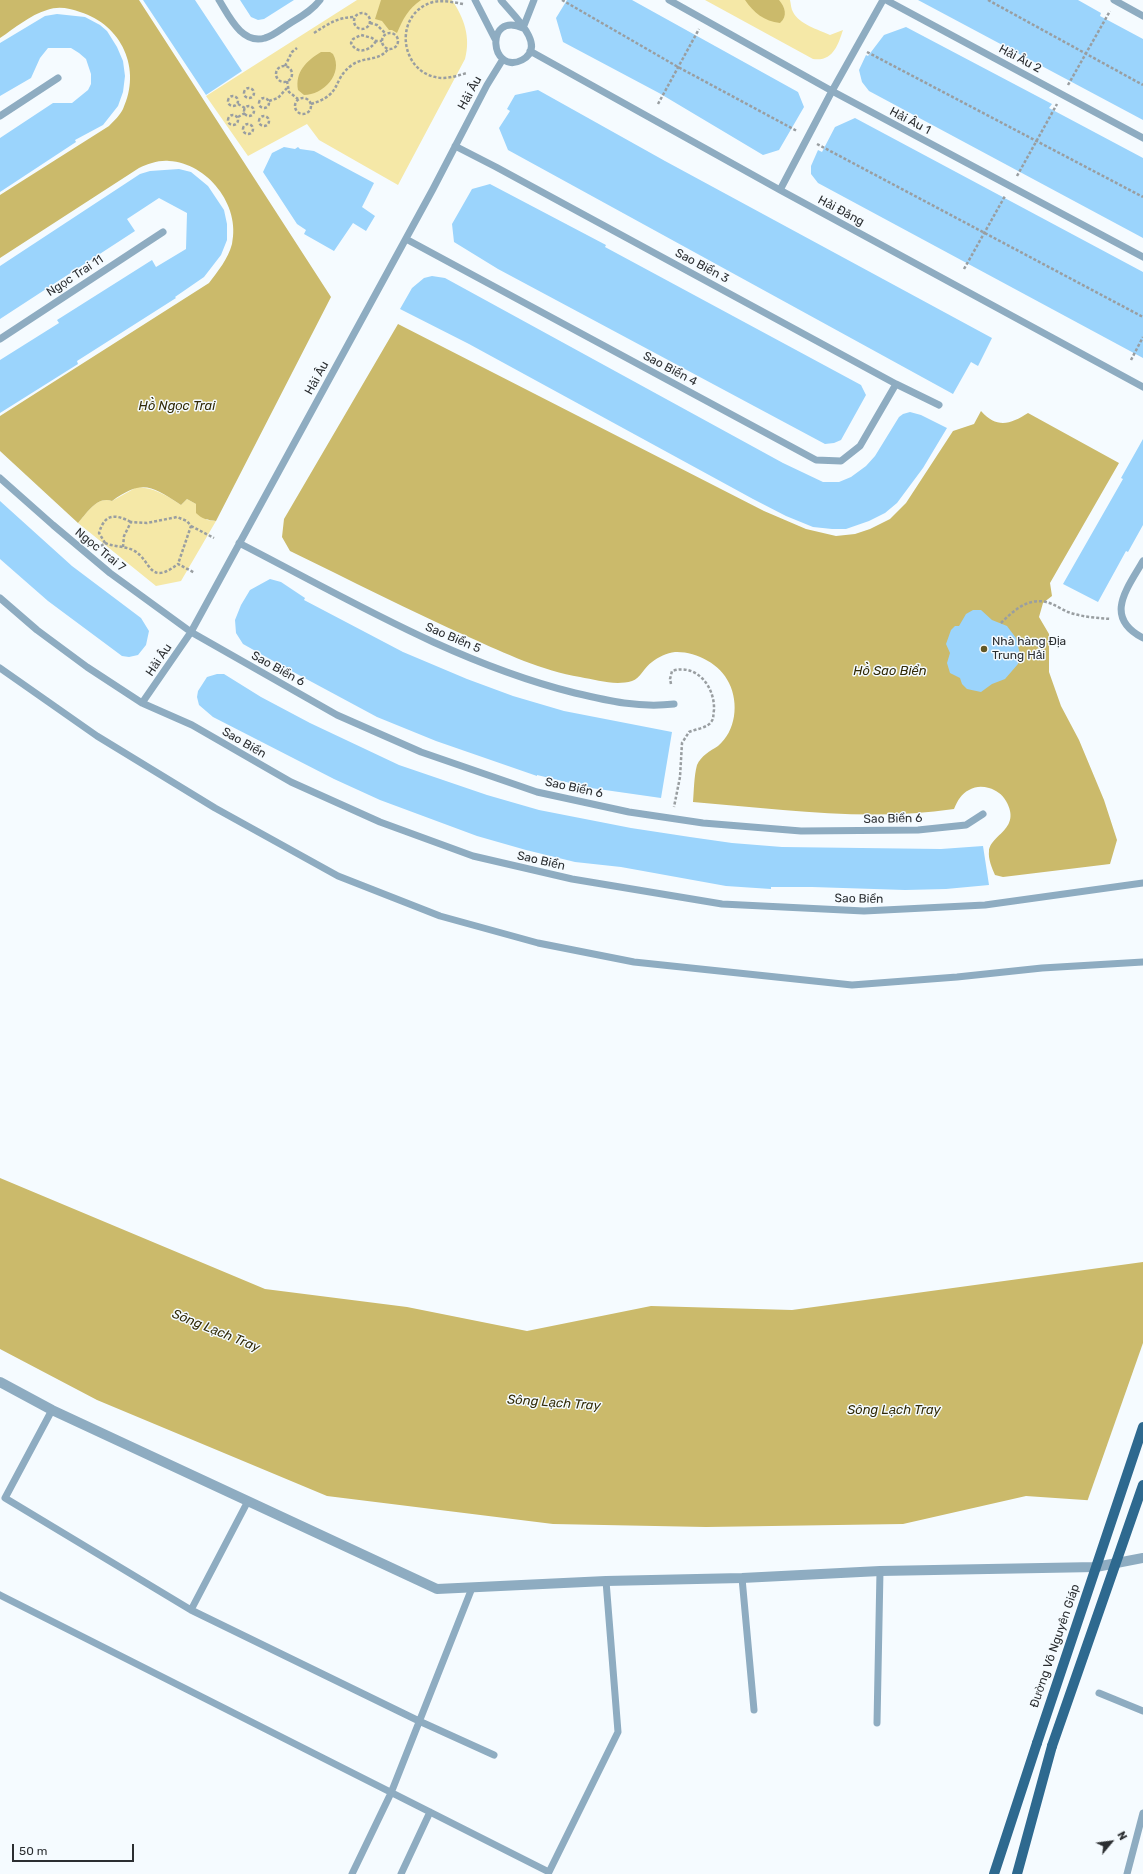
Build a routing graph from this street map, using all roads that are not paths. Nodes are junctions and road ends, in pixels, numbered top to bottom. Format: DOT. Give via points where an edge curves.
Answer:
graph roads {
  1 [pos="219,0"];
  2 [pos="320,0"];
  3 [pos="475,0"];
  4 [pos="501,0"];
  5 [pos="534,0"];
  6 [pos="669,0"];
  7 [pos="883,0"];
  8 [pos="886,0"];
  9 [pos="1114,0"];
  10 [pos="1143,16"];
  11 [pos="523,28"];
  12 [pos="495,39"];
  13 [pos="530,51"];
  14 [pos="503,59"];
  15 [pos="58,78"];
  16 [pos="832,91"];
  17 [pos="0,116"];
  18 [pos="1143,138"];
  19 [pos="455,146"];
  20 [pos="780,190"];
  21 [pos="163,232"];
  22 [pos="406,239"];
  23 [pos="1143,257"];
  24 [pos="0,338"];
  25 [pos="896,384"];
  26 [pos="1143,387"];
  27 [pos="940,405"];
  28 [pos="0,478"];
  29 [pos="239,543"];
  30 [pos="1143,561"];
  31 [pos="0,598"];
  32 [pos="191,632"];
  33 [pos="1143,638"];
  34 [pos="0,668"];
  35 [pos="142,703"];
  36 [pos="674,704"];
  37 [pos="983,814"];
  38 [pos="1143,883"];
  39 [pos="1143,962"];
  40 [pos="0,1382"];
  41 [pos="52,1410"];
  42 [pos="1143,1427"];
  43 [pos="1143,1485"];
  44 [pos="248,1501"];
  45 [pos="1143,1558"];
  46 [pos="880,1571"];
  47 [pos="742,1578"];
  48 [pos="606,1580"];
  49 [pos="472,1588"];
  50 [pos="0,1594"];
  51 [pos="191,1610"];
  52 [pos="1099,1693"];
  53 [pos="754,1710"];
  54 [pos="1143,1711"];
  55 [pos="419,1721"];
  56 [pos="877,1723"];
  57 [pos="494,1755"];
  58 [pos="391,1792"];
  59 [pos="430,1812"];
  60 [pos="1143,1813"];
  61 [pos="352,1874"];
  62 [pos="400,1874"];
  63 [pos="994,1874"];
  64 [pos="1017,1874"];
  65 [pos="1127,1874"];
  1 -- 2 [label="lane" via="237,28 249,38 257,39 271,36 315,7"];
  3 -- 12 [label="lane"];
  4 -- 11 [label="lane"];
  5 -- 11 [label="lane"];
  6 -- 16 [label="lane, Hải Âu 1"];
  7 -- 16 [label="lane"];
  8 -- 18 [label="lane, Hải Âu 2"];
  9 -- 10 [label="lane"];
  11 -- 12 [label="lane" via="518,25 506,26 497,33"];
  11 -- 13 [label="lane" via="531,38"];
  12 -- 14 [label="lane" via="496,50"];
  13 -- 14 [label="lane" via="522,60 509,62"];
  13 -- 20 [label="lane, Hải Đăng"];
  14 -- 19 [label="lane, Hải Âu" via="486,85"];
  15 -- 17 [label="lane"];
  16 -- 20 [label="lane"];
  16 -- 23 [label="lane, Hải Âu 1"];
  19 -- 22 [label="lane, Hải Âu"];
  19 -- 25 [label="lane, Sao Biển 3"];
  20 -- 26 [label="lane, Hải Đăng"];
  21 -- 24 [label="lane, Ngọc Trai 11"];
  22 -- 25 [label="lane, Sao Biển 4" via="816,460 841,461 860,446"];
  22 -- 29 [label="lane, Hải Âu"];
  25 -- 27 [label="lane, Sao Biển 3"];
  28 -- 32 [label="lane, Ngọc Trai 7" via="52,526 110,573"];
  29 -- 32 [label="lane, Hải Âu"];
  29 -- 36 [label="lane, Sao Biển 5" via="413,634 508,673 552,687 632,705 652,707"];
  30 -- 33 [label="lane" via="1122,599 1121,617 1131,632"];
  31 -- 35 [label="lane, Sao Biển" via="36,630"];
  32 -- 35 [label="lane, Hải Âu"];
  32 -- 37 [label="lane, Sao Biển 6" via="344,718 421,752 537,792 629,812 802,831 918,830 954,827 966,825"];
  34 -- 39 [label="lane" via="97,736 215,808 338,876 440,916 538,943 634,962 852,985"];
  35 -- 38 [label="lane, Sao Biển" via="192,725 291,782 380,822 473,856 572,879 722,904 864,911 985,905"];
  40 -- 41 [label="street"];
  41 -- 44 [label="street"];
  41 -- 51 [label="lane" via="5,1498"];
  42 -- 63 [label="main road, Đường Võ Nguyên Giáp, bridge"];
  43 -- 64 [label="main road, bridge" via="1052,1746"];
  44 -- 49 [label="street" via="437,1590"];
  44 -- 51 [label="lane"];
  45 -- 46 [label="street" via="1096,1567"];
  46 -- 47 [label="street"];
  46 -- 56 [label="lane"];
  47 -- 48 [label="street"];
  47 -- 53 [label="lane"];
  48 -- 49 [label="street"];
  48 -- 59 [label="lane" via="618,1732 549,1872"];
  49 -- 55 [label="lane"];
  50 -- 58 [label="lane"];
  51 -- 55 [label="lane"];
  52 -- 54 [label="lane"];
  55 -- 57 [label="lane"];
  55 -- 58 [label="lane"];
  58 -- 59 [label="lane"];
  58 -- 61 [label="lane"];
  59 -- 62 [label="lane"];
  60 -- 65 [label="lane"];
}
